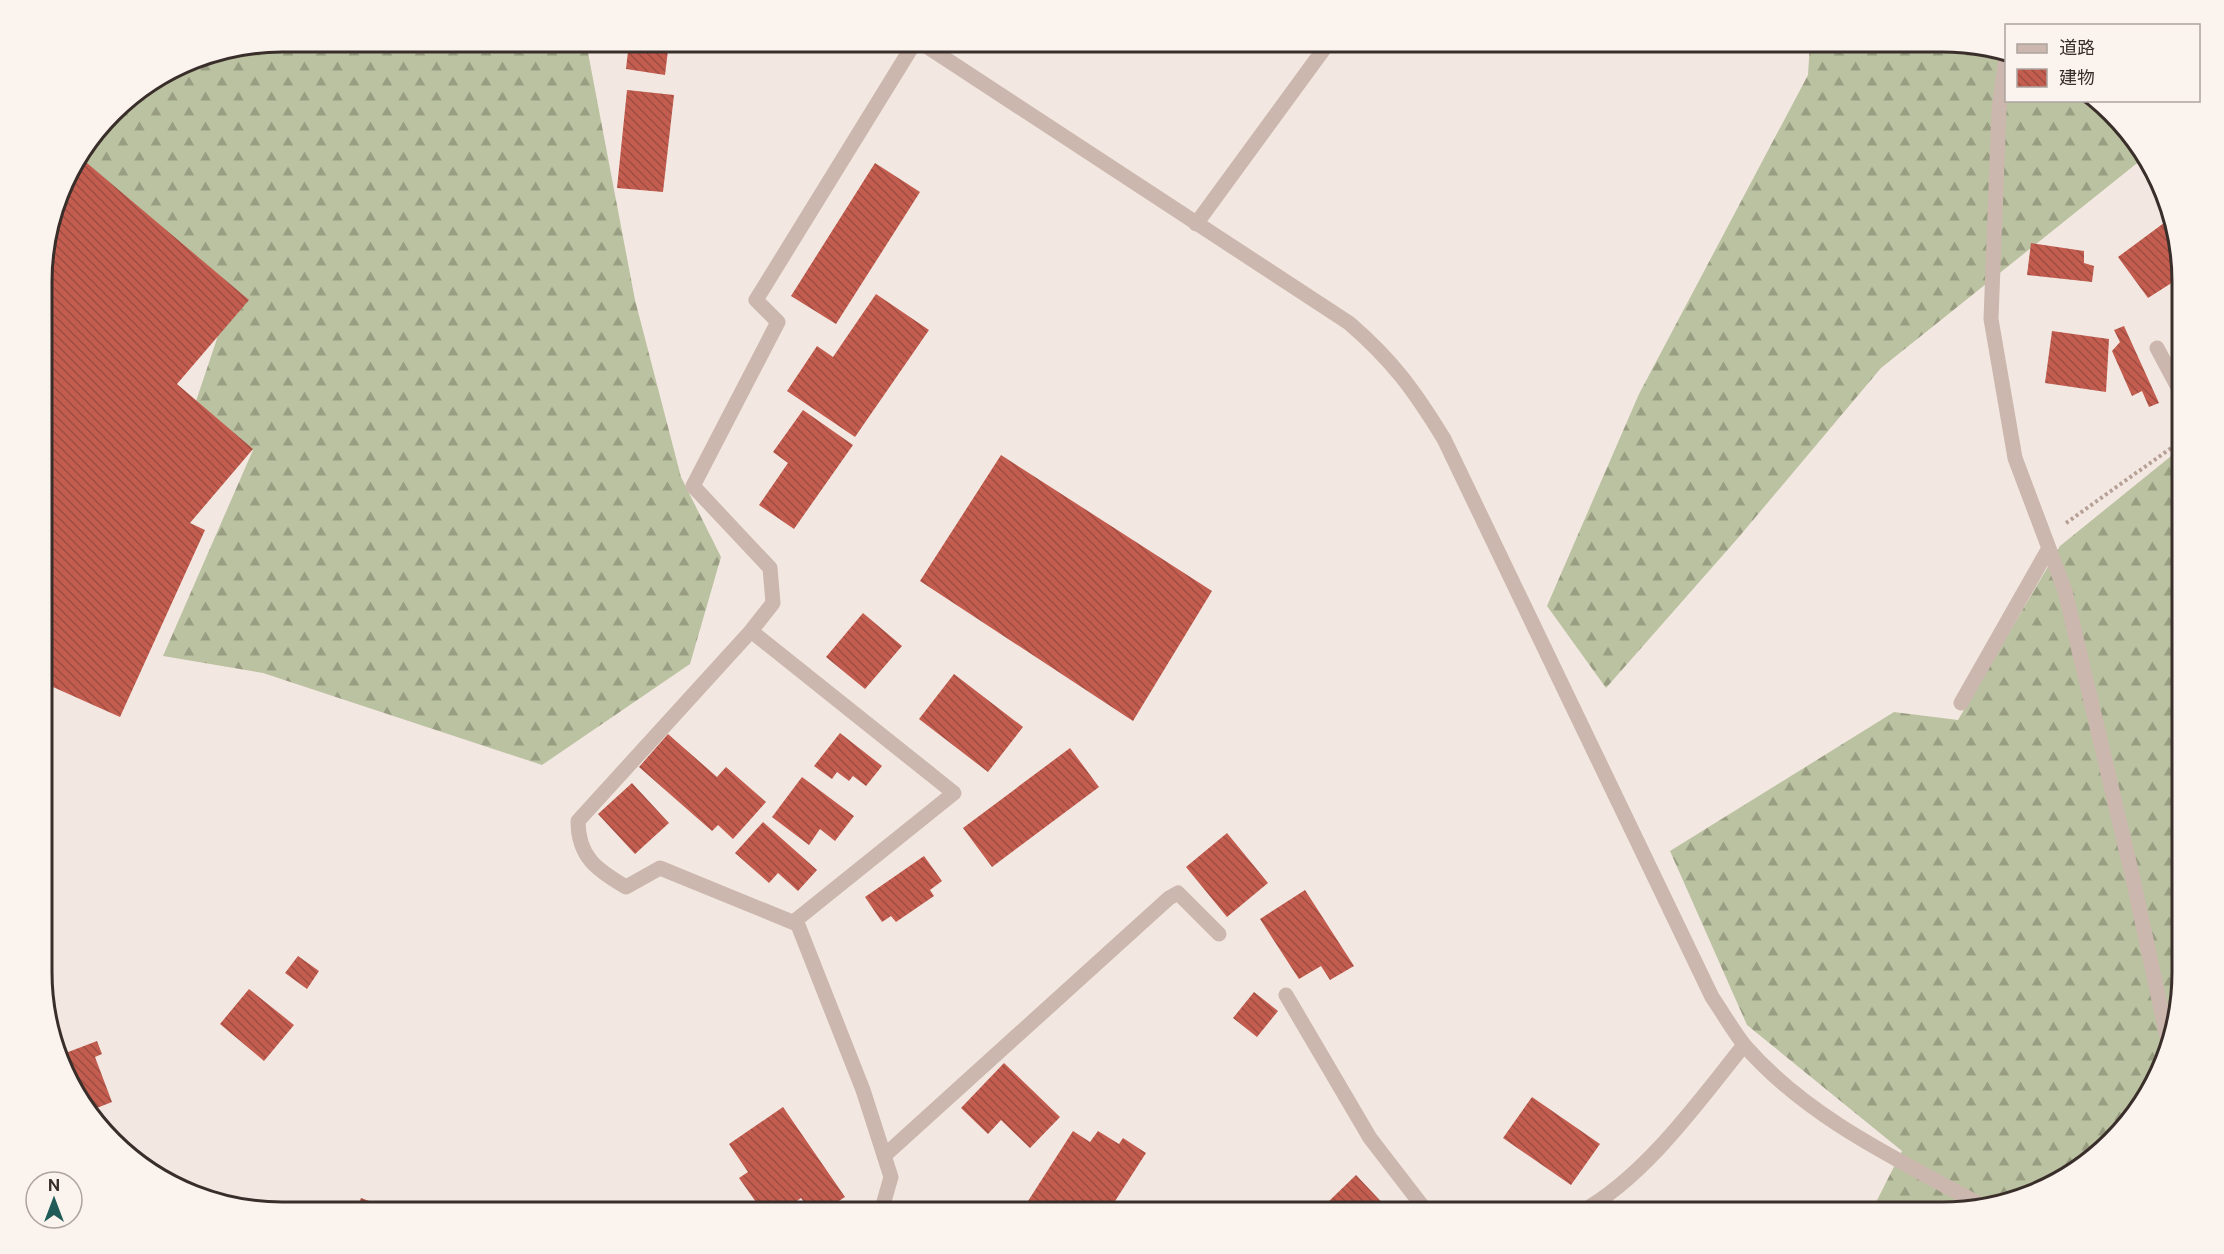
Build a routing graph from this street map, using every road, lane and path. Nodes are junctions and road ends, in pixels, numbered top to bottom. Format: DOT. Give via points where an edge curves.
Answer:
graph roads {
  1 [pos="909,52"];
  2 [pos="935,52"];
  3 [pos="1322,52"];
  4 [pos="2005,70"];
  5 [pos="1196,224"];
  6 [pos="2157,348"];
  7 [pos="2172,376"];
  8 [pos="2172,448"];
  9 [pos="2048,543"];
  10 [pos="751,631"];
  11 [pos="1961,703"];
  12 [pos="797,924"];
  13 [pos="1219,934"];
  14 [pos="1286,995"];
  15 [pos="2165,1027"];
  16 [pos="1744,1045"];
  17 [pos="884,1156"];
  18 [pos="1972,1200"];
  19 [pos="884,1202"];
  20 [pos="1419,1202"];
  21 [pos="1598,1202"];
  1 -- 10 [label="street" via="756,300 778,322 693,486 770,568 773,603"];
  2 -- 5 [label="street"];
  3 -- 5 [label="street"];
  4 -- 9 [label="street" via="1999,109 1991,319 2015,458"];
  5 -- 16 [label="street" via="1349,323 1384,353 1416,393 1449,450 1712,997"];
  6 -- 7 [label="street"];
  8 -- 9 [label="path"];
  9 -- 11 [label="street"];
  9 -- 15 [label="street" via="2066,591"];
  10 -- 12 [label="street" via="954,793 796,920"];
  10 -- 12 [label="street" via="578,821 578,838 595,868 626,887 660,868"];
  12 -- 17 [label="street" via="863,1090"];
  13 -- 17 [label="street" via="1178,893 1169,898"];
  14 -- 20 [label="street" via="1370,1138"];
  16 -- 18 [label="street" via="1779,1080 1830,1121"];
  16 -- 21 [label="street" via="1670,1137"];
  17 -- 19 [label="street" via="891,1177"];
}
